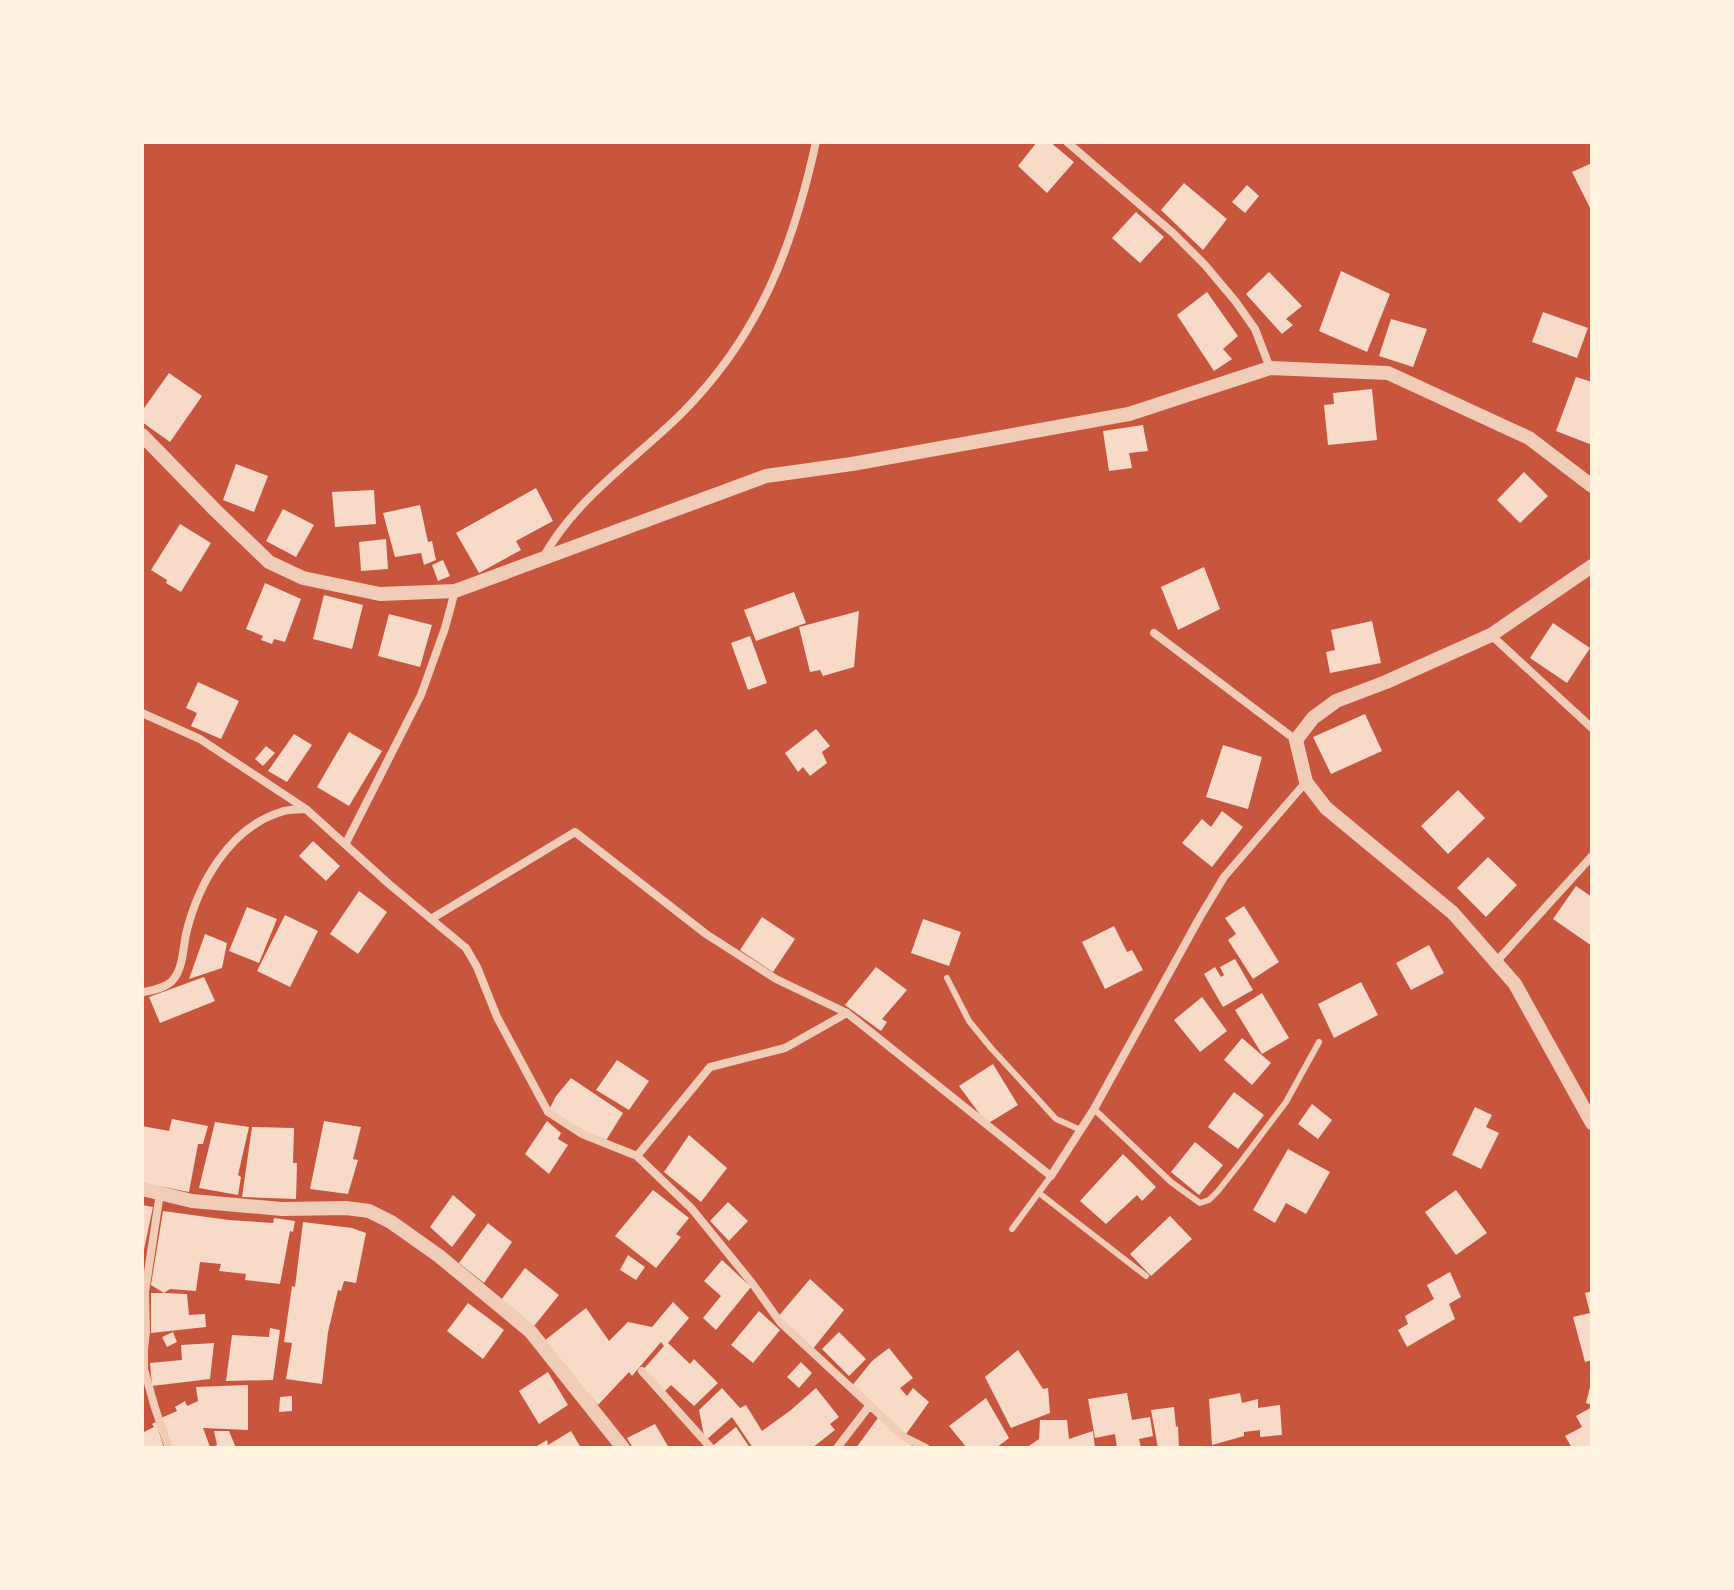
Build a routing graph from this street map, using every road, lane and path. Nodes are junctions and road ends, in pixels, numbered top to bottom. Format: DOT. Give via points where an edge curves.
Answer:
graph roads {
  1 [pos="816,142"];
  2 [pos="1067,142"];
  3 [pos="1270,368"];
  4 [pos="142,435"];
  5 [pos="1592,486"];
  6 [pos="544,557"];
  7 [pos="1592,566"];
  8 [pos="455,591"];
  9 [pos="1154,633"];
  10 [pos="1491,635"];
  11 [pos="142,713"];
  12 [pos="1592,728"];
  13 [pos="1296,740"];
  14 [pos="1306,782"];
  15 [pos="306,809"];
  16 [pos="346,843"];
  17 [pos="1592,856"];
  18 [pos="431,919"];
  19 [pos="1496,962"];
  20 [pos="947,978"];
  21 [pos="144,992"];
  22 [pos="847,1013"];
  23 [pos="1319,1042"];
  24 [pos="1094,1109"];
  25 [pos="1590,1115"];
  26 [pos="1081,1130"];
  27 [pos="637,1156"];
  28 [pos="1051,1176"];
  29 [pos="142,1189"];
  30 [pos="160,1193"];
  31 [pos="1039,1193"];
  32 [pos="1012,1229"];
  33 [pos="1146,1276"];
  34 [pos="642,1371"];
  35 [pos="146,1391"];
  36 [pos="870,1405"];
  37 [pos="169,1448"];
  38 [pos="623,1448"];
  39 [pos="711,1448"];
  40 [pos="837,1448"];
  41 [pos="926,1448"];
  1 -- 6 [label="street" via="788,245 760,310 728,359 683,412 581,505"];
  2 -- 3 [label="street" via="1205,265 1255,329"];
  3 -- 5 [label="street" via="1388,373 1529,438"];
  3 -- 6 [label="street" via="1129,414 766,476"];
  4 -- 8 [label="street" via="269,562 303,578 380,594"];
  6 -- 8 [label="street"];
  7 -- 10 [label="street"];
  8 -- 16 [label="street" via="421,695"];
  9 -- 13 [label="street"];
  10 -- 12 [label="street"];
  10 -- 13 [label="street" via="1336,701"];
  11 -- 15 [label="street" via="200,739"];
  13 -- 14 [label="street"];
  14 -- 19 [label="street" via="1326,808 1453,913"];
  14 -- 24 [label="street" via="1224,877"];
  15 -- 16 [label="street"];
  15 -- 21 [label="street" via="283,811 258,822 227,848 207,877 173,980"];
  16 -- 18 [label="street"];
  17 -- 19 [label="street"];
  18 -- 22 [label="street" via="575,832 706,934 776,979"];
  18 -- 27 [label="street" via="466,948 548,1112 582,1134"];
  19 -- 25 [label="street" via="1515,984"];
  20 -- 26 [label="lane" via="969,1021 991,1048 1056,1119"];
  22 -- 27 [label="street" via="785,1048 710,1067"];
  22 -- 28 [label="street"];
  23 -- 24 [label="lane" via="1286,1102 1218,1191 1200,1203"];
  24 -- 26 [label="street"];
  26 -- 28 [label="street"];
  27 -- 36 [label="street" via="692,1209 780,1322"];
  28 -- 31 [label="lane"];
  29 -- 30 [label="street"];
  30 -- 35 [label="street" via="145,1292"];
  30 -- 38 [label="street" via="282,1209 346,1208 391,1222 530,1331"];
  31 -- 32 [label="lane"];
  31 -- 33 [label="lane"];
  34 -- 39 [label="street"];
  35 -- 37 [label="street"];
  36 -- 40 [label="street"];
  36 -- 41 [label="street" via="904,1437"];
}
